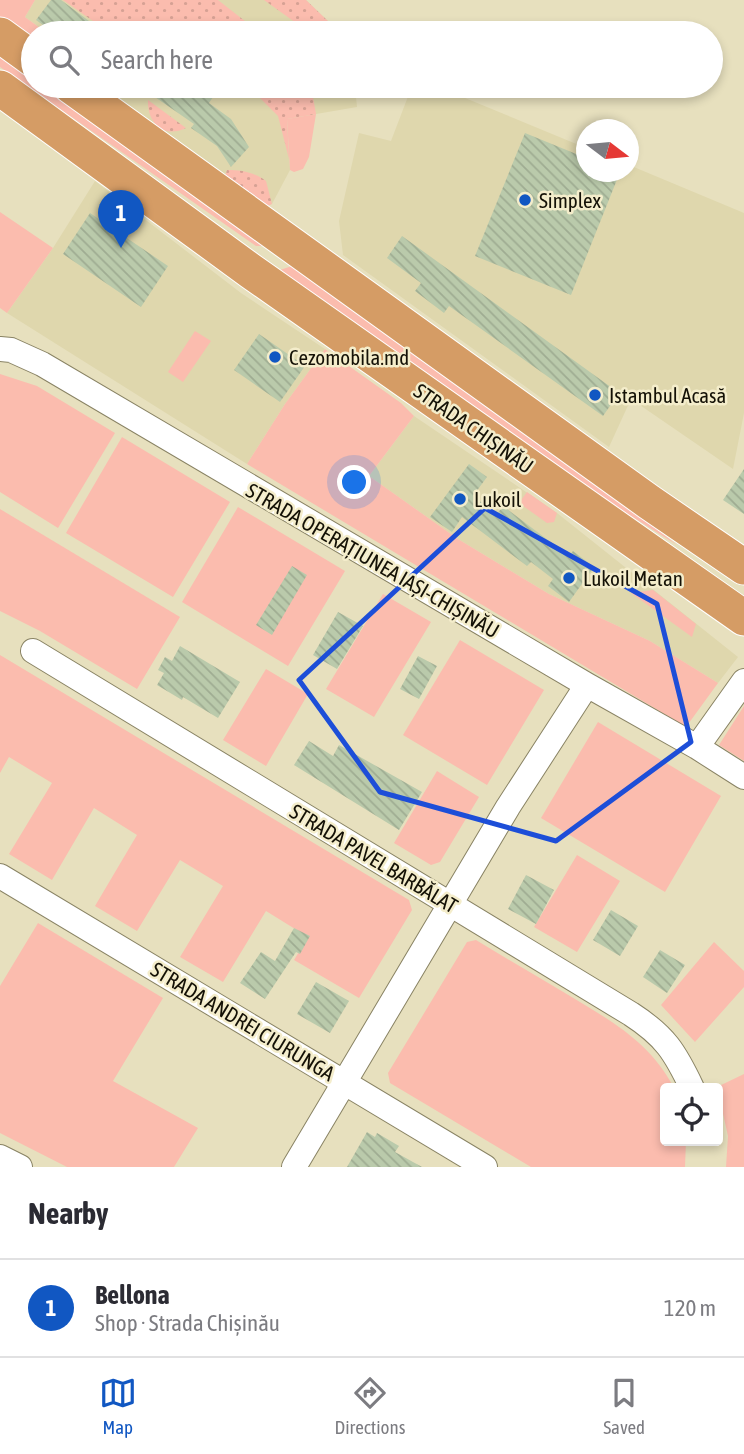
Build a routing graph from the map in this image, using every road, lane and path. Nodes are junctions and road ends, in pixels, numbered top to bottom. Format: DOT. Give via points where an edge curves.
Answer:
graph roads {
  1 [pos="0,88"];
  2 [pos="88,98"];
  3 [pos="294,246"];
  4 [pos="252,272"];
  5 [pos="0,349"];
  6 [pos="744,567"];
  7 [pos="744,618"];
  8 [pos="33,651"];
  9 [pos="744,681"];
  10 [pos="587,685"];
  11 [pos="697,747"];
  12 [pos="744,777"];
  13 [pos="0,876"];
  14 [pos="451,905"];
  15 [pos="346,1082"];
  16 [pos="689,1083"];
  17 [pos="0,1157"];
  18 [pos="20,1167"];
  19 [pos="294,1167"];
  20 [pos="485,1167"];
  1 -- 4 [label="highway, STRADA CHIȘINĂU"];
  2 -- 3 [label="highway, STRADA CHIȘINĂU"];
  3 -- 4 [label="highway"];
  3 -- 6 [label="highway, STRADA CHIȘINĂU"];
  4 -- 7 [label="highway, STRADA CHIȘINĂU"];
  5 -- 10 [label="street, STRADA OPERAȚIUNEA IAȘI-CHIȘINĂU" via="42,364"];
  8 -- 14 [label="street, STRADA PAVEL BARBĂLAT"];
  9 -- 11 [label="street"];
  10 -- 11 [label="street, STRADA OPERAȚIUNEA IAȘI-CHIȘINĂU"];
  10 -- 14 [label="street"];
  11 -- 12 [label="street, STRADA OPERAȚIUNEA IAȘI-CHIȘINĂU"];
  13 -- 15 [label="street, STRADA ANDREI CIURUNGA"];
  14 -- 15 [label="street"];
  14 -- 16 [label="street, STRADA PAVEL BARBĂLAT" via="654,1029"];
  15 -- 19 [label="street"];
  15 -- 20 [label="street, STRADA ANDREI CIURUNGA"];
  17 -- 18 [label="street"];
}
